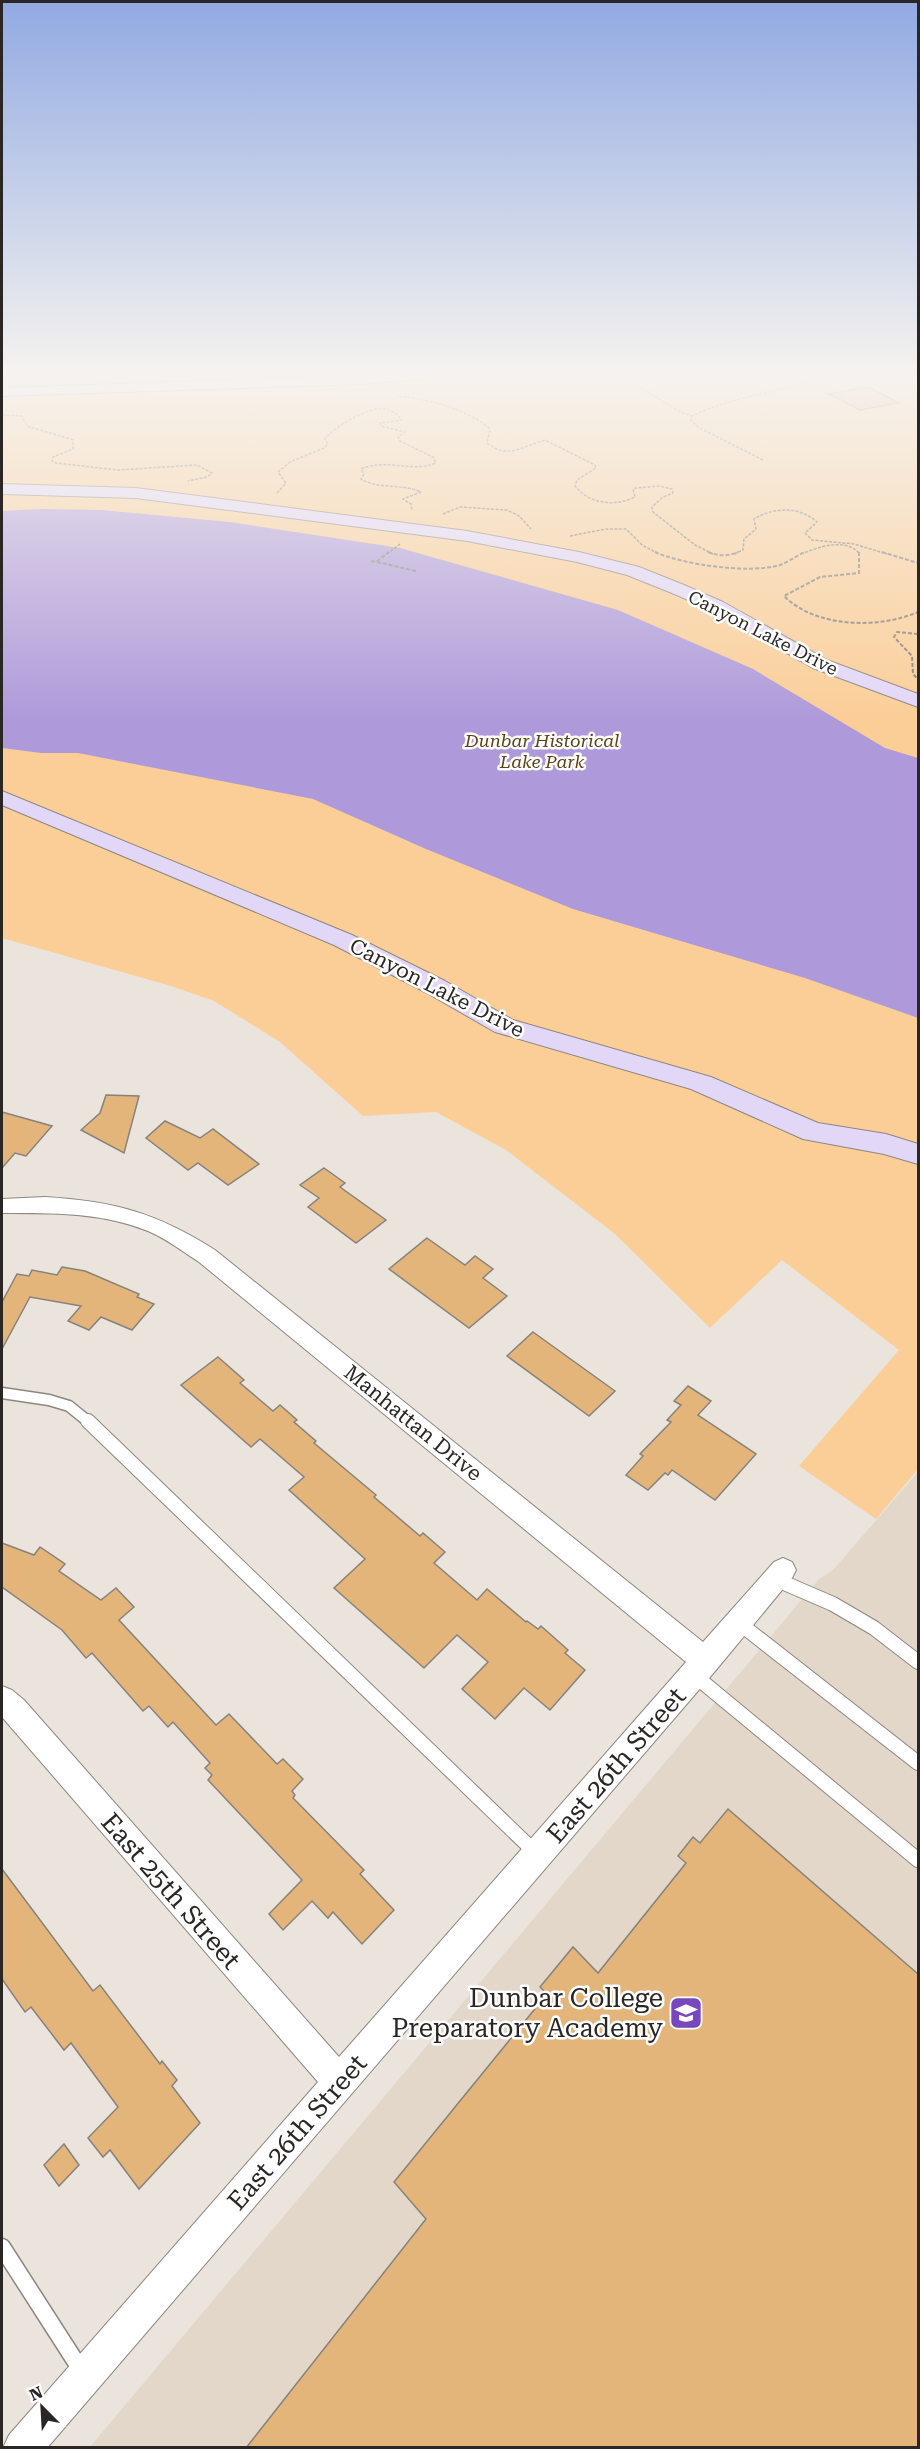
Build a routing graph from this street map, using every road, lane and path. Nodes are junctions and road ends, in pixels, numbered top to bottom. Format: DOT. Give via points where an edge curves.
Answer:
graph roads {
  1 [pos="53,489"];
  2 [pos="283,489"];
  3 [pos="414,489"];
  4 [pos="578,489"];
  5 [pos="633,489"];
  6 [pos="672,489"];
  7 [pos="272,495"];
  8 [pos="416,512"];
  9 [pos="437,514"];
  10 [pos="536,533"];
  11 [pos="567,536"];
  12 [pos="398,546"];
  13 [pos="371,561"];
  14 [pos="376,562"];
  15 [pos="918,563"];
  16 [pos="416,571"];
  17 [pos="918,612"];
  18 [pos="918,634"];
  19 [pos="918,679"];
  20 [pos="918,701"];
  21 [pos="2,797"];
  22 [pos="918,1154"];
  23 [pos="2,1206"];
  24 [pos="2,1393"];
  25 [pos="779,1574"];
  26 [pos="738,1623"];
  27 [pos="918,1662"];
  28 [pos="700,1668"];
  29 [pos="2,1699"];
  30 [pos="918,1763"];
  31 [pos="538,1855"];
  32 [pos="918,1860"];
  33 [pos="340,2084"];
  34 [pos="2,2247"];
  35 [pos="83,2375"];
  36 [pos="22,2448"];
  1 -- 20 [label="street, Canyon Lake Drive" via="136,493 467,536 579,556 698,597 820,664"];
  2 -- 7 [label="path"];
  3 -- 8 [label="path" via="421,492 404,500"];
  4 -- 5 [label="path" via="591,499 624,502 635,497"];
  6 -- 15 [label="path" via="673,493 652,507 652,512 709,554 726,556 743,550 744,539 756,529 757,516 798,511 810,514 817,522 805,533 812,540 854,544"];
  9 -- 10 [label="path" via="460,507 507,510"];
  11 -- 17 [label="path" via="627,529 636,541 653,551 679,560 731,568 779,565 825,546 847,546 860,553 859,573 820,578 786,593 786,599 806,613 831,619 872,622 902,619"];
  12 -- 14 [label="path"];
  13 -- 14 [label="path"];
  14 -- 16 [label="path"];
  18 -- 19 [label="path" via="901,631 894,637 912,656"];
  21 -- 22 [label="street, Canyon Lake Drive" via="343,940 504,1026 701,1083 813,1132 886,1144"];
  23 -- 28 [label="street, Manhattan Drive" via="68,1206 106,1212 175,1235 207,1256"];
  24 -- 31 [label="lane" via="69,1406 103,1433"];
  25 -- 26 [label="street, East 26th Street"];
  25 -- 27 [label="lane" via="874,1628"];
  26 -- 28 [label="street, East 26th Street"];
  26 -- 30 [label="lane"];
  28 -- 31 [label="street, East 26th Street"];
  28 -- 32 [label="lane"];
  29 -- 33 [label="street, East 25th Street"];
  31 -- 33 [label="street, East 26th Street"];
  33 -- 35 [label="street, East 26th Street"];
  34 -- 35 [label="lane"];
  35 -- 36 [label="street, East 26th Street"];
}
